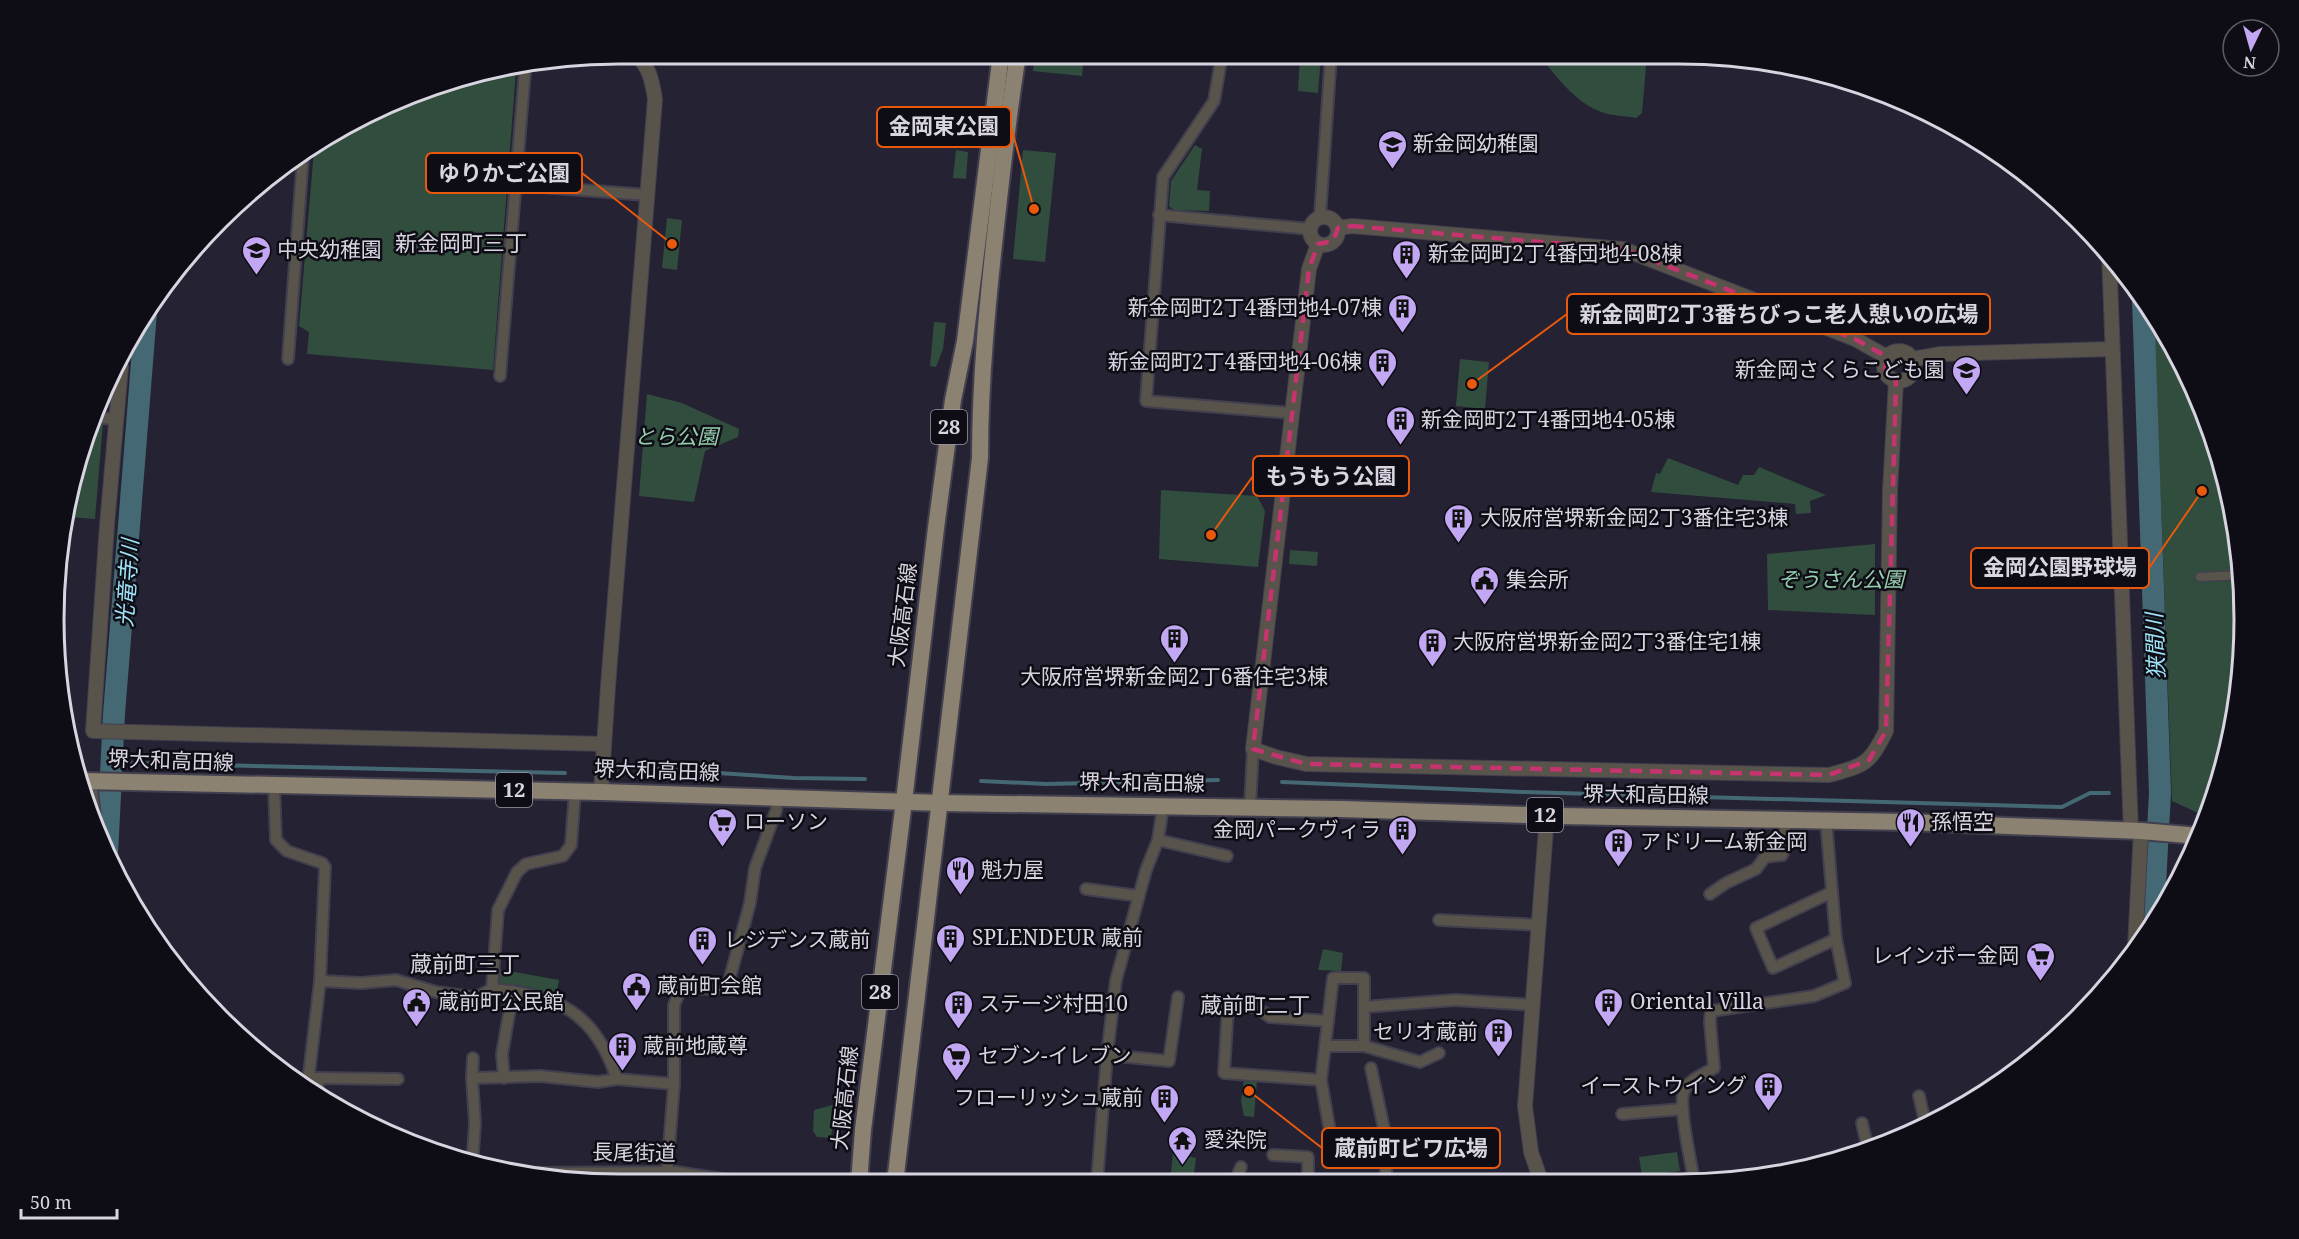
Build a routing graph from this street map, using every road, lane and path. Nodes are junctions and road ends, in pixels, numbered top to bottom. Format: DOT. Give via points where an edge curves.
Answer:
graph roads {
  1 [pos="644,64"];
  2 [pos="1000,64"];
  3 [pos="1016,64"];
  4 [pos="1220,64"];
  5 [pos="1329,64"];
  6 [pos="525,73"];
  7 [pos="302,164"];
  8 [pos="516,185"];
  9 [pos="647,195"];
  10 [pos="1159,215"];
  11 [pos="1320,217"];
  12 [pos="1338,228"];
  13 [pos="1310,229"];
  14 [pos="1318,244"];
  15 [pos="2110,269"];
  16 [pos="2112,349"];
  17 [pos="1887,357"];
  18 [pos="288,359"];
  19 [pos="1913,359"];
  20 [pos="500,376"];
  21 [pos="120,378"];
  22 [pos="1896,381"];
  23 [pos="1291,413"];
  24 [pos="103,418"];
  25 [pos="117,419"];
  26 [pos="2232,575"];
  27 [pos="2200,577"];
  28 [pos="604,744"];
  29 [pos="1253,749"];
  30 [pos="90,782"];
  31 [pos="274,786"];
  32 [pos="575,791"];
  33 [pos="601,792"];
  34 [pos="778,798"];
  35 [pos="904,801"];
  36 [pos="941,803"];
  37 [pos="1163,806"];
  38 [pos="1250,807"];
  39 [pos="1547,815"];
  40 [pos="1785,820"];
  41 [pos="1826,820"];
  42 [pos="2140,831"];
  43 [pos="2191,835"];
  44 [pos="1158,840"];
  45 [pos="1227,856"];
  46 [pos="1086,889"];
  47 [pos="1832,892"];
  48 [pos="1710,894"];
  49 [pos="1139,896"];
  50 [pos="1439,920"];
  51 [pos="1539,925"];
  52 [pos="2135,936"];
  53 [pos="1836,939"];
  54 [pos="320,981"];
  55 [pos="492,989"];
  56 [pos="513,991"];
  57 [pos="1178,998"];
  58 [pos="1533,1005"];
  59 [pos="1364,1007"];
  60 [pos="1328,1021"];
  61 [pos="1325,1046"];
  62 [pos="1364,1046"];
  63 [pos="1439,1053"];
  64 [pos="1107,1055"];
  65 [pos="473,1058"];
  66 [pos="1371,1068"];
  67 [pos="314,1078"];
  68 [pos="472,1078"];
  69 [pos="504,1078"];
  70 [pos="398,1079"];
  71 [pos="617,1079"];
  72 [pos="1322,1080"];
  73 [pos="674,1084"];
  74 [pos="318,1085"];
  75 [pos="1919,1096"];
  76 [pos="1683,1109"];
  77 [pos="1622,1114"];
  78 [pos="1924,1117"];
  79 [pos="1862,1123"];
  80 [pos="1329,1126"];
  81 [pos="1866,1142"];
  82 [pos="473,1155"];
  83 [pos="1273,1155"];
  84 [pos="1241,1167"];
  85 [pos="668,1173"];
  86 [pos="617,1174"];
  87 [pos="679,1174"];
  88 [pos="860,1174"];
  89 [pos="896,1174"];
  90 [pos="1098,1174"];
  91 [pos="1238,1174"];
  92 [pos="1308,1174"];
  93 [pos="1386,1174"];
  94 [pos="1538,1174"];
  95 [pos="1693,1174"];
  1 -- 9 [label="street" via="652,76 655,99"];
  2 -- 35 [label="main road, 大阪高石線 / 28" via="965,341 936,528"];
  3 -- 36 [label="main road, 28" via="989,285 980,458"];
  4 -- 10 [label="street" via="1214,101 1163,177"];
  5 -- 11 [label="street"];
  6 -- 8 [label="street"];
  7 -- 18 [label="street"];
  8 -- 9 [label="street"];
  8 -- 20 [label="street"];
  9 -- 28 [label="street"];
  10 -- 13 [label="street"];
  10 -- 23 [label="street" via="1146,401"];
  11 -- 12 [label="street" via="1332,219"];
  11 -- 13 [label="street"];
  12 -- 14 [label="street" via="1333,241"];
  12 -- 17 [label="street" via="1352,226 1623,249 1855,339"];
  13 -- 14 [label="street"];
  14 -- 23 [label="street" via="1309,269"];
  15 -- 16 [label="street"];
  16 -- 19 [label="street" via="1941,354"];
  16 -- 42 [label="street"];
  17 -- 19 [label="street" via="1900,350"];
  17 -- 22 [label="street" via="1885,371"];
  19 -- 22 [label="street" via="1910,377"];
  21 -- 25 [label="street"];
  22 -- 29 [label="street" via="1886,731 1869,760 1829,775 1306,764"];
  23 -- 29 [label="street"];
  24 -- 25 [label="street"];
  25 -- 28 [label="street" via="93,731"];
  26 -- 27 [label="street"];
  28 -- 33 [label="street"];
  29 -- 38 [label="street"];
  30 -- 31 [label="main road, 堺大和高田線 / 12"];
  31 -- 32 [label="main road, 堺大和高田線 / 12"];
  31 -- 54 [label="street" via="276,840 287,851 325,867"];
  32 -- 33 [label="main road, 堺大和高田線 / 12"];
  32 -- 55 [label="street" via="571,845 563,856 526,864 517,872 498,910"];
  33 -- 34 [label="main road, 堺大和高田線 / 12"];
  34 -- 35 [label="main road, 堺大和高田線 / 12"];
  34 -- 73 [label="street" via="754,868 750,903 728,984 718,990 690,987 680,991 674,1005"];
  35 -- 36 [label="main road, 堺大和高田線 / 12"];
  35 -- 88 [label="main road, 大阪高石線 / 28"];
  36 -- 37 [label="main road, 堺大和高田線 / 12"];
  36 -- 89 [label="main road, 28"];
  37 -- 38 [label="main road, 堺大和高田線 / 12"];
  37 -- 44 [label="street"];
  38 -- 39 [label="main road, 堺大和高田線 / 12"];
  39 -- 40 [label="main road, 堺大和高田線 / 12"];
  39 -- 51 [label="street"];
  40 -- 41 [label="main road, 堺大和高田線 / 12"];
  40 -- 48 [label="street" via="1782,855 1766,857 1756,869"];
  41 -- 42 [label="main road, 堺大和高田線 / 12"];
  41 -- 47 [label="street"];
  42 -- 43 [label="main road, 堺大和高田線 / 12"];
  42 -- 52 [label="street"];
  44 -- 45 [label="street"];
  44 -- 49 [label="street"];
  46 -- 49 [label="street"];
  47 -- 53 [label="street"];
  47 -- 53 [label="street" via="1756,928 1773,968"];
  49 -- 64 [label="street" via="1116,980"];
  50 -- 51 [label="street"];
  51 -- 58 [label="street"];
  53 -- 76 [label="street" via="1845,983 1814,996 1710,1011 1714,1068 1683,1091"];
  54 -- 55 [label="street" via="396,980 471,997"];
  54 -- 67 [label="street" via="309,1074"];
  55 -- 56 [label="street"];
  56 -- 69 [label="street" via="502,1054"];
  56 -- 71 [label="street" via="536,994 577,1013 606,1047"];
  57 -- 64 [label="street" via="1169,1061"];
  58 -- 59 [label="street" via="1455,1000"];
  58 -- 94 [label="street" via="1525,1106"];
  59 -- 60 [label="street" via="1365,978 1333,978"];
  59 -- 62 [label="street"];
  60 -- 61 [label="street"];
  60 -- 72 [label="street" via="1270,1017 1256,1007 1227,1006 1224,1073"];
  61 -- 62 [label="street"];
  61 -- 72 [label="street"];
  62 -- 63 [label="street" via="1420,1062"];
  64 -- 90 [label="street"];
  65 -- 68 [label="street"];
  66 -- 93 [label="street" via="1386,1138"];
  67 -- 70 [label="street"];
  67 -- 74 [label="street"];
  68 -- 69 [label="street"];
  68 -- 82 [label="street"];
  69 -- 71 [label="street" via="540,1076 598,1082"];
  71 -- 73 [label="street"];
  72 -- 80 [label="street"];
  73 -- 85 [label="street"];
  75 -- 78 [label="street"];
  76 -- 77 [label="street"];
  76 -- 95 [label="street"];
  79 -- 81 [label="street"];
  83 -- 92 [label="street" via="1308,1157"];
  84 -- 91 [label="street"];
  85 -- 86 [label="street, 長尾街道"];
  85 -- 87 [label="street, 長尾街道"];
}
